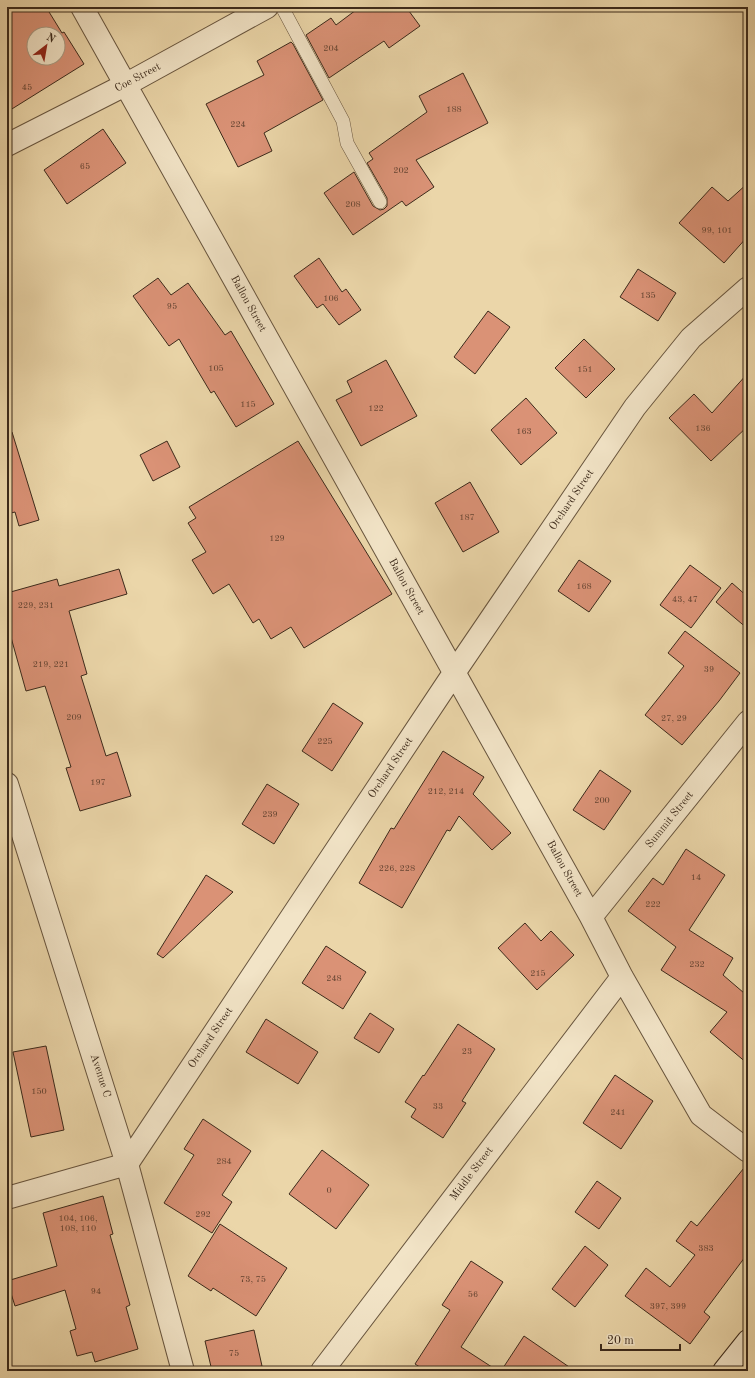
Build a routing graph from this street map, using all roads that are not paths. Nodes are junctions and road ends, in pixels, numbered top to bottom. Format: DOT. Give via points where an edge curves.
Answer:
graph roads {
  1 [pos="82,7"];
  2 [pos="266,7"];
  3 [pos="282,7"];
  4 [pos="125,85"];
  5 [pos="7,145"];
  6 [pos="380,202"];
  7 [pos="748,288"];
  8 [pos="454,673"];
  9 [pos="748,722"];
  10 [pos="7,784"];
  11 [pos="591,917"];
  12 [pos="622,977"];
  13 [pos="748,1151"];
  14 [pos="127,1164"];
  15 [pos="7,1198"];
  16 [pos="748,1341"];
  17 [pos="183,1371"];
  18 [pos="322,1371"];
  19 [pos="724,1371"];
  1 -- 4 [label="street, Ballou Street"];
  2 -- 4 [label="street, Coe Street"];
  3 -- 6 [label="lane" via="343,121 347,143"];
  4 -- 5 [label="street, Coe Street"];
  4 -- 8 [label="street, Ballou Street"];
  7 -- 8 [label="street, Orchard Street" via="691,338 635,407"];
  8 -- 11 [label="street, Ballou Street"];
  8 -- 14 [label="street, Orchard Street"];
  9 -- 11 [label="street, Summit Street"];
  10 -- 14 [label="street, Avenue C"];
  11 -- 12 [label="street, Ballou Street"];
  12 -- 13 [label="street, Ballou Street" via="701,1115"];
  12 -- 18 [label="street, Middle Street"];
  14 -- 15 [label="street"];
  14 -- 17 [label="street, Avenue C"];
  16 -- 19 [label="street"];
}
